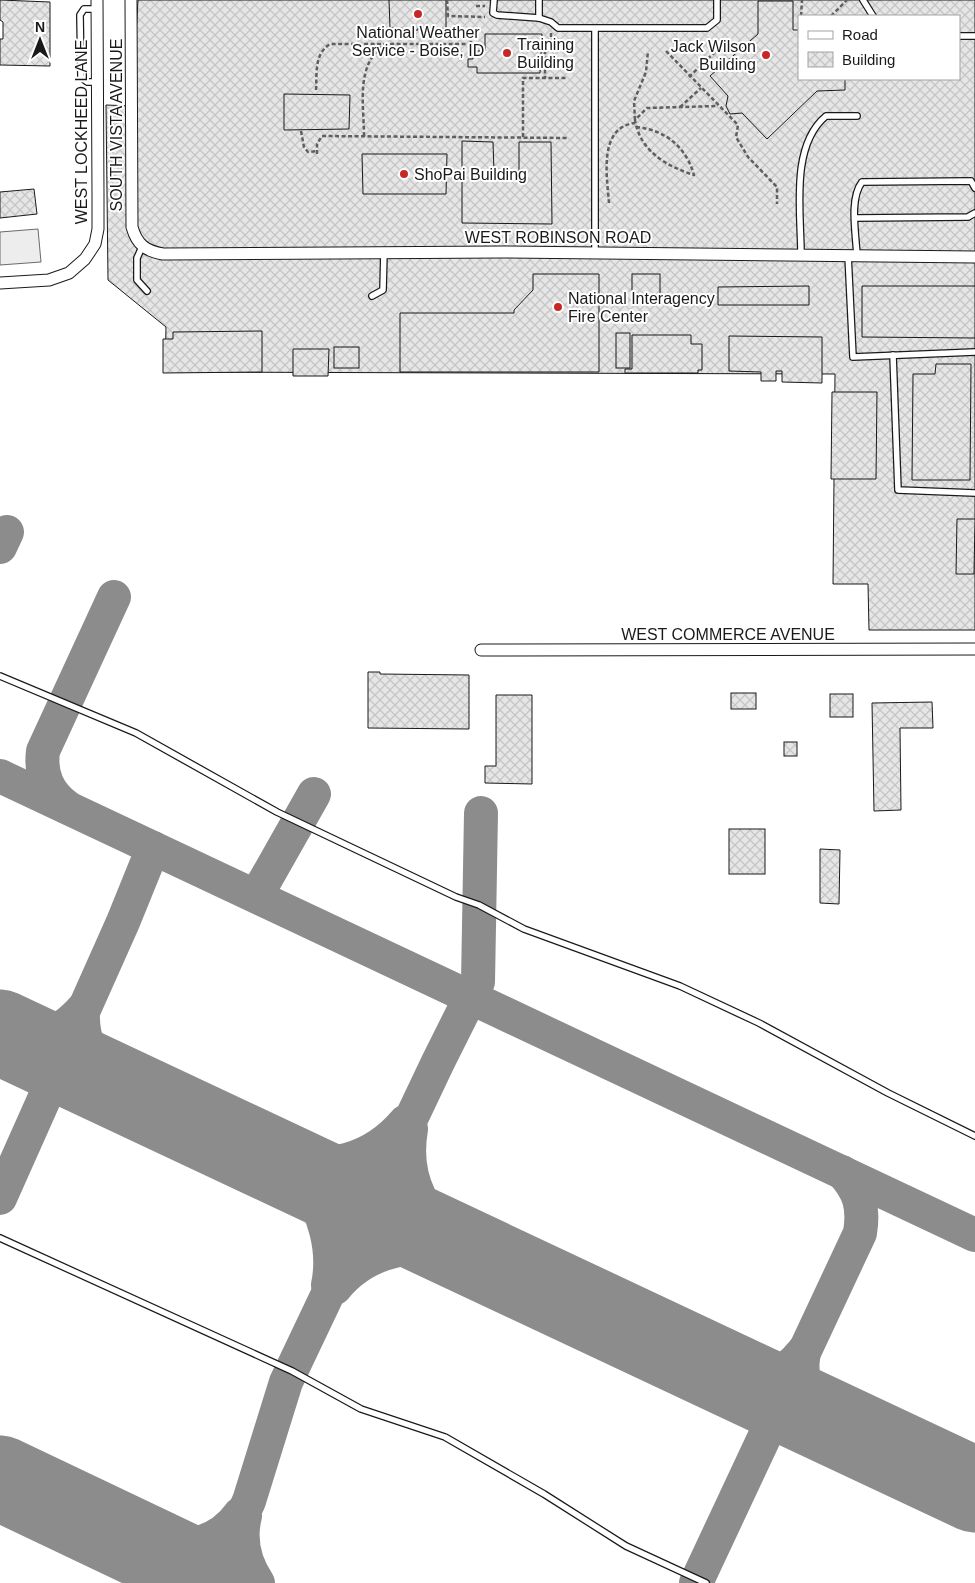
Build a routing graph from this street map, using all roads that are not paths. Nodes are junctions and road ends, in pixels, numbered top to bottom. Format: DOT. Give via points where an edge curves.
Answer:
graph roads {
  1 [pos="131,0"];
  2 [pos="494,0"];
  3 [pos="539,0"];
  4 [pos="717,0"];
  5 [pos="863,0"];
  6 [pos="97,4"];
  7 [pos="872,15"];
  8 [pos="539,18"];
  9 [pos="595,29"];
  10 [pos="960,36"];
  11 [pos="975,36"];
  12 [pos="98,82"];
  13 [pos="857,116"];
  14 [pos="975,188"];
  15 [pos="975,213"];
  16 [pos="856,218"];
  17 [pos="142,247"];
  18 [pos="384,252"];
  19 [pos="595,253"];
  20 [pos="801,255"];
  21 [pos="852,256"];
  22 [pos="975,257"];
  23 [pos="0,283"];
  24 [pos="148,291"];
  25 [pos="372,296"];
  26 [pos="975,352"];
  27 [pos="893,355"];
  28 [pos="975,493"];
  29 [pos="482,650"];
  30 [pos="975,650"];
  31 [pos="0,676"];
  32 [pos="975,1136"];
  33 [pos="0,1238"];
  34 [pos="706,1583"];
  1 -- 17 [label="street, SOUTH VISTA AVENUE" via="132,227"];
  2 -- 8 [label="lane" via="493,13 497,15"];
  3 -- 8 [label="lane"];
  4 -- 9 [label="lane" via="717,20 707,28"];
  5 -- 7 [label="lane"];
  6 -- 12 [label="street, WEST LOCKHEED LANE"];
  6 -- 12 [label="lane" via="82,10 80,33 81,77 87,82"];
  8 -- 9 [label="lane" via="558,28"];
  9 -- 19 [label="lane"];
  10 -- 11 [label="lane"];
  12 -- 23 [label="street, WEST LOCKHEED LANE" via="98,229 95,244 69,273 49,280"];
  13 -- 20 [label="lane" via="826,116 808,139 801,173"];
  14 -- 16 [label="lane" via="971,181 862,182 855,199"];
  15 -- 16 [label="lane" via="968,217"];
  16 -- 21 [label="lane"];
  17 -- 18 [label="street, WEST ROBINSON ROAD" via="163,254"];
  17 -- 24 [label="lane" via="137,258 137,280"];
  18 -- 19 [label="street, WEST ROBINSON ROAD"];
  18 -- 25 [label="lane" via="383,290"];
  19 -- 20 [label="street, WEST ROBINSON ROAD"];
  20 -- 21 [label="street, WEST ROBINSON ROAD"];
  21 -- 22 [label="street, WEST ROBINSON ROAD"];
  21 -- 27 [label="lane" via="853,357"];
  26 -- 27 [label="lane"];
  27 -- 28 [label="lane" via="898,490"];
  29 -- 30 [label="street, WEST COMMERCE AVENUE"];
  31 -- 32 [label="lane" via="136,733 277,812 456,897 480,905 524,929 715,1002"];
  33 -- 34 [label="lane" via="292,1371 361,1409 445,1437 626,1546"];
}
